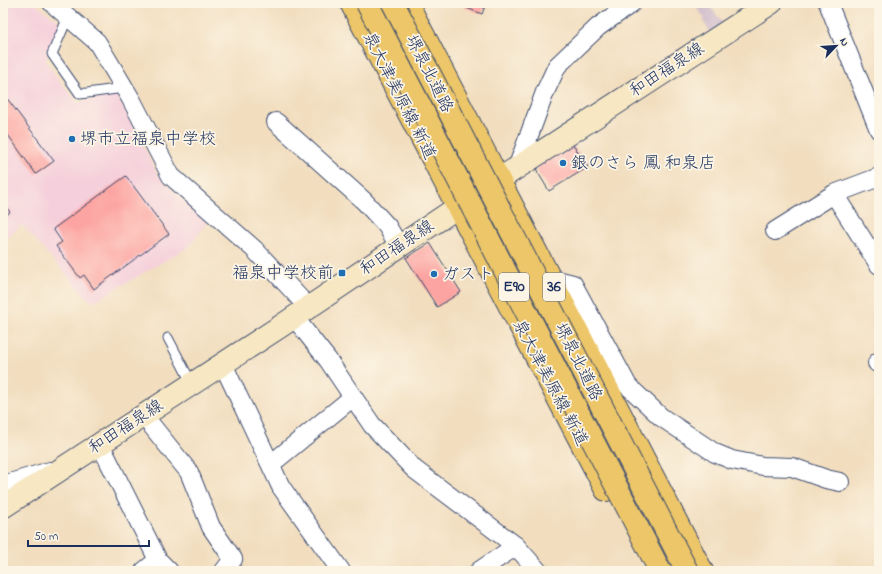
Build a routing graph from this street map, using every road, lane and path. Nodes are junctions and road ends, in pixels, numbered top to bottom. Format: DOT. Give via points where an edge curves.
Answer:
graph roads {
  1 [pos="52,3"];
  2 [pos="351,3"];
  3 [pos="367,3"];
  4 [pos="393,3"];
  5 [pos="407,3"];
  6 [pos="632,3"];
  7 [pos="771,3"];
  8 [pos="828,3"];
  9 [pos="68,17"];
  10 [pos="124,88"];
  11 [pos="276,122"];
  12 [pos="879,130"];
  13 [pos="517,168"];
  14 [pos="879,177"];
  15 [pos="498,180"];
  16 [pos="834,194"];
  17 [pos="458,208"];
  18 [pos="775,231"];
  19 [pos="399,246"];
  20 [pos="879,265"];
  21 [pos="549,278"];
  22 [pos="301,312"];
  23 [pos="168,338"];
  24 [pos="223,364"];
  25 [pos="192,384"];
  26 [pos="353,397"];
  27 [pos="144,416"];
  28 [pos="100,444"];
  29 [pos="271,464"];
  30 [pos="63,468"];
  31 [pos="840,482"];
  32 [pos="3,485"];
  33 [pos="3,507"];
  34 [pos="516,546"];
  35 [pos="157,567"];
  36 [pos="224,571"];
  37 [pos="341,571"];
  38 [pos="479,571"];
  39 [pos="538,571"];
  40 [pos="649,571"];
  41 [pos="660,571"];
  42 [pos="686,571"];
  43 [pos="702,571"];
  1 -- 9 [label="street"];
  2 -- 17 [label="main road, 泉大津美原線 新道"];
  3 -- 41 [label="main road, 堺泉北道路 / E90, bridge"];
  4 -- 42 [label="main road, 堺泉北道路 / E90, bridge"];
  5 -- 15 [label="main road, 36"];
  6 -- 13 [label="street" via="598,27 557,66"];
  7 -- 13 [label="main road, 和田福泉線"];
  8 -- 12 [label="street"];
  9 -- 10 [label="street" via="97,42"];
  9 -- 10 [label="lane" via="52,54 80,94"];
  10 -- 22 [label="street" via="171,176 254,249"];
  11 -- 19 [label="street" via="364,200 387,226"];
  13 -- 15 [label="main road, 和田福泉線"];
  14 -- 16 [label="street"];
  15 -- 17 [label="main road, 和田福泉線"];
  15 -- 21 [label="main road, 36"];
  16 -- 18 [label="street"];
  16 -- 20 [label="street"];
  17 -- 19 [label="main road, 和田福泉線"];
  17 -- 40 [label="main road, 泉大津美原線 新道"];
  19 -- 22 [label="main road, 和田福泉線"];
  21 -- 31 [label="street" via="573,284 628,386 661,417 715,453 732,460 763,466 792,467"];
  21 -- 43 [label="main road, 36"];
  22 -- 24 [label="main road, 和田福泉線"];
  22 -- 26 [label="street" via="328,360"];
  23 -- 25 [label="lane"];
  24 -- 25 [label="main road, 和田福泉線"];
  24 -- 29 [label="street"];
  25 -- 27 [label="main road, 和田福泉線"];
  26 -- 29 [label="street"];
  26 -- 34 [label="street" via="372,425 414,469"];
  27 -- 28 [label="main road, 和田福泉線"];
  27 -- 36 [label="street" via="189,472 211,527 233,559"];
  28 -- 30 [label="main road, 和田福泉線"];
  28 -- 35 [label="street"];
  29 -- 37 [label="street" via="281,487"];
  30 -- 32 [label="street"];
  30 -- 33 [label="main road, 和田福泉線"];
  34 -- 38 [label="street"];
  34 -- 39 [label="street"];
}
